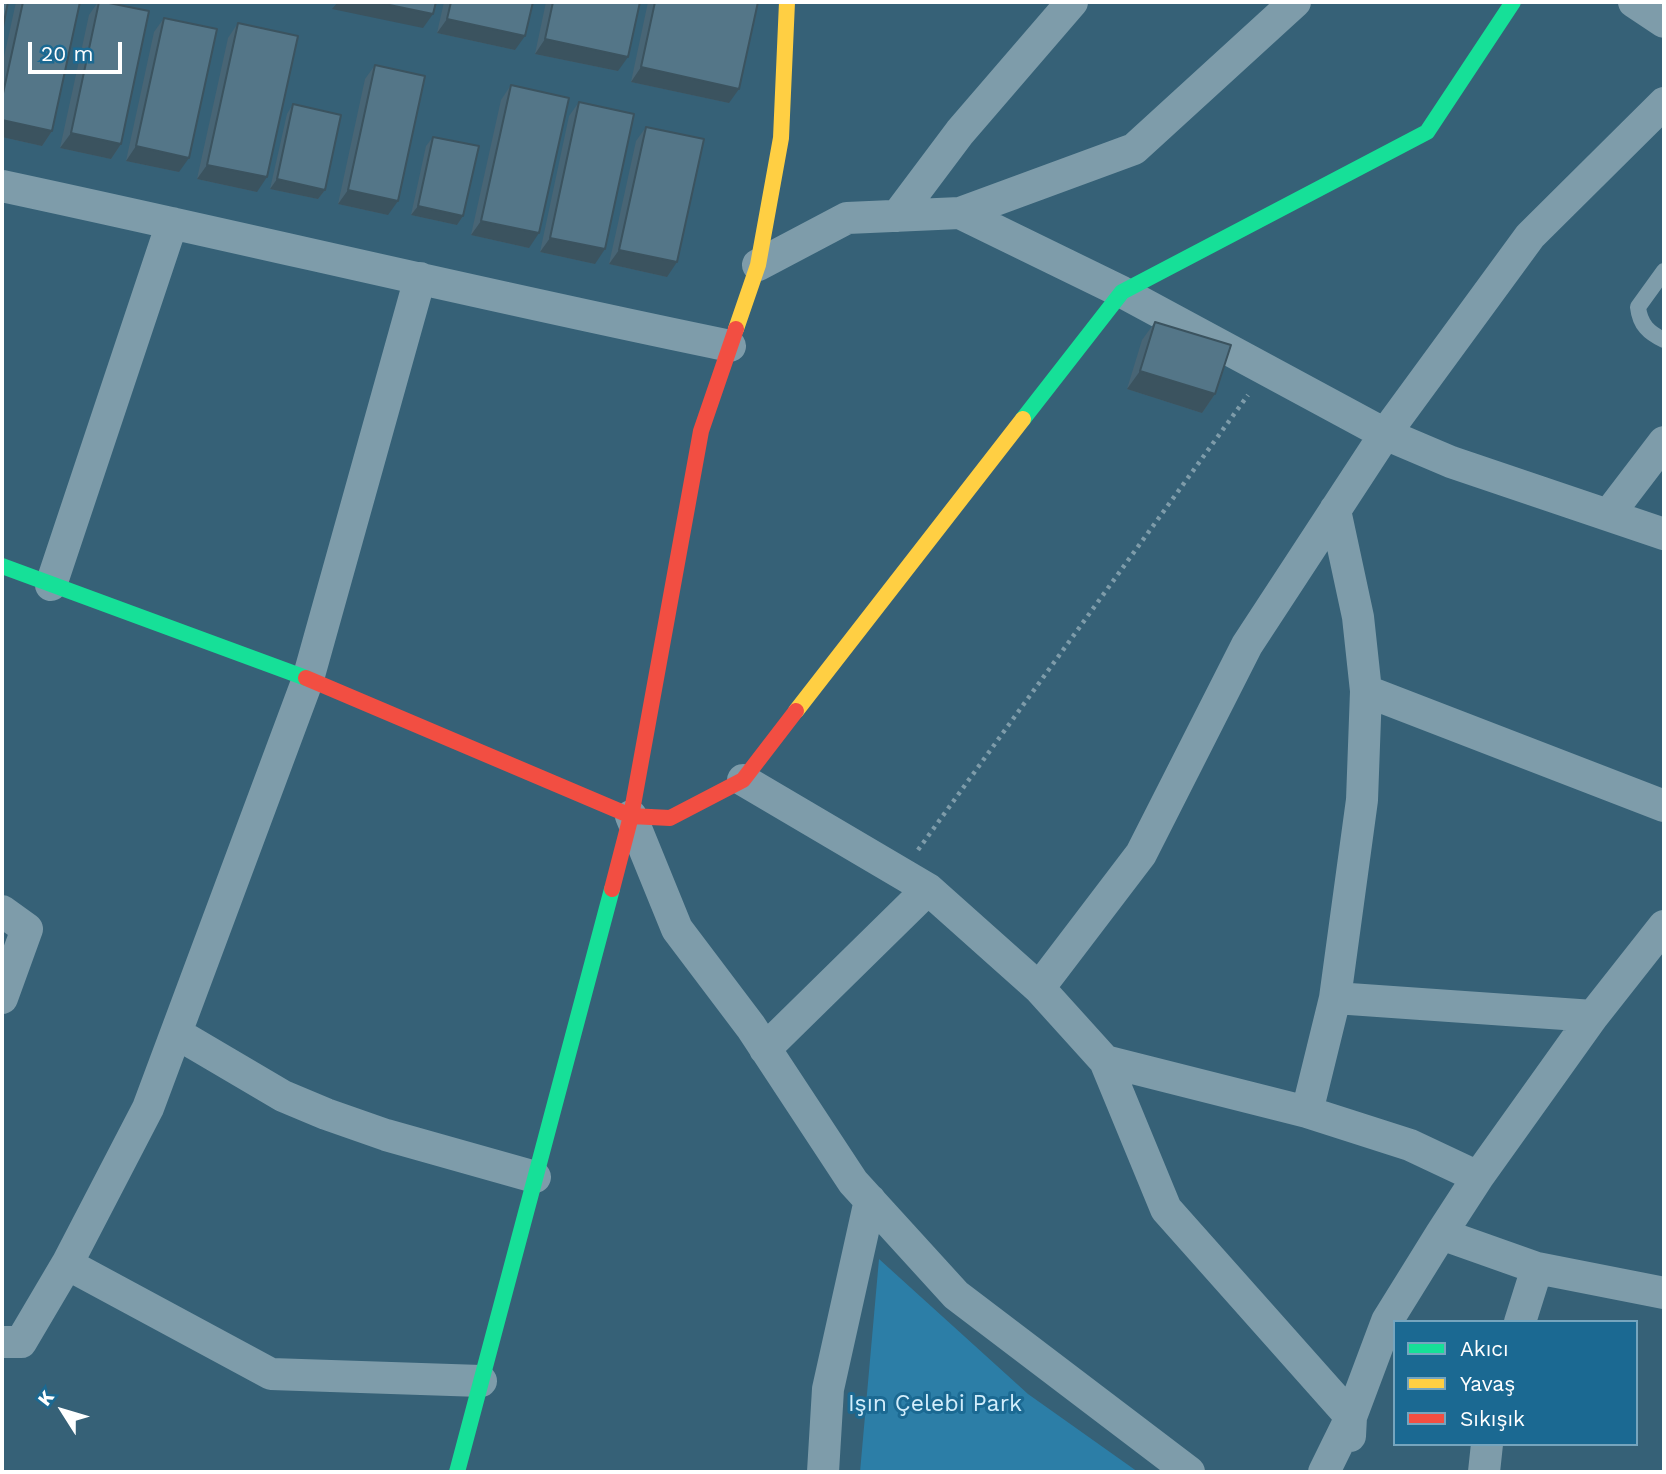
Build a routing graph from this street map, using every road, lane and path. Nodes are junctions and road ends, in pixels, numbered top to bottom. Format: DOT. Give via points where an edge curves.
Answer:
graph roads {
  1 [pos="787,2"];
  2 [pos="1072,2"];
  3 [pos="1295,2"];
  4 [pos="1513,2"];
  5 [pos="1634,2"];
  6 [pos="1664,22"];
  7 [pos="1664,103"];
  8 [pos="2,186"];
  9 [pos="960,213"];
  10 [pos="897,216"];
  11 [pos="172,223"];
  12 [pos="758,265"];
  13 [pos="1664,271"];
  14 [pos="421,278"];
  15 [pos="1122,292"];
  16 [pos="1664,341"];
  17 [pos="730,346"];
  18 [pos="1266,370"];
  19 [pos="1385,434"];
  20 [pos="1664,442"];
  21 [pos="1335,510"];
  22 [pos="1609,514"];
  23 [pos="1664,534"];
  24 [pos="7,577"];
  25 [pos="51,585"];
  26 [pos="308,679"];
  27 [pos="1366,691"];
  28 [pos="743,779"];
  29 [pos="1664,806"];
  30 [pos="631,816"];
  31 [pos="901,873"];
  32 [pos="928,889"];
  33 [pos="2,911"];
  34 [pos="1664,926"];
  35 [pos="1039,988"];
  36 [pos="2,998"];
  37 [pos="1335,998"];
  38 [pos="1593,1016"];
  39 [pos="176,1033"];
  40 [pos="765,1049"];
  41 [pos="1105,1061"];
  42 [pos="1307,1112"];
  43 [pos="535,1177"];
  44 [pos="1478,1177"];
  45 [pos="870,1200"];
  46 [pos="1441,1234"];
  47 [pos="67,1264"];
  48 [pos="1537,1268"];
  49 [pos="1664,1293"];
  50 [pos="1521,1320"];
  51 [pos="2,1342"];
  52 [pos="481,1381"];
  53 [pos="1351,1417"];
  54 [pos="1487,1446"];
  55 [pos="457,1472"];
  56 [pos="824,1472"];
  57 [pos="1188,1472"];
  58 [pos="1324,1472"];
  59 [pos="1347,1472"];
  60 [pos="1485,1472"];
  1 -- 12 [label="street" via="780,138"];
  2 -- 10 [label="street" via="960,132"];
  3 -- 9 [label="street" via="1134,149"];
  4 -- 15 [label="street" via="1427,132"];
  5 -- 6 [label="street"];
  7 -- 19 [label="street" via="1530,236"];
  8 -- 11 [label="street"];
  9 -- 10 [label="street"];
  9 -- 15 [label="street"];
  10 -- 12 [label="street" via="847,218"];
  11 -- 14 [label="street"];
  11 -- 25 [label="street"];
  12 -- 17 [label="street"];
  13 -- 16 [label="lane" via="1638,307 1647,330"];
  14 -- 17 [label="street"];
  14 -- 26 [label="street"];
  15 -- 18 [label="street"];
  15 -- 28 [label="street"];
  17 -- 30 [label="street" via="701,431"];
  18 -- 19 [label="street"];
  18 -- 31 [label="path"];
  19 -- 21 [label="street"];
  19 -- 22 [label="street"];
  20 -- 22 [label="street"];
  21 -- 27 [label="street" via="1358,617"];
  21 -- 35 [label="street" via="1247,645 1141,854"];
  22 -- 23 [label="street"];
  24 -- 25 [label="street"];
  25 -- 26 [label="street"];
  26 -- 30 [label="street"];
  26 -- 39 [label="street"];
  27 -- 29 [label="street"];
  27 -- 37 [label="street" via="1362,800"];
  28 -- 30 [label="street" via="670,818"];
  28 -- 31 [label="street"];
  30 -- 40 [label="street" via="677,929"];
  30 -- 43 [label="street"];
  31 -- 32 [label="street"];
  32 -- 35 [label="street"];
  32 -- 40 [label="street"];
  33 -- 36 [label="street" via="27,929"];
  34 -- 38 [label="street"];
  35 -- 41 [label="street"];
  37 -- 38 [label="street"];
  37 -- 42 [label="street"];
  38 -- 44 [label="street"];
  39 -- 43 [label="street" via="283,1096 326,1114"];
  39 -- 47 [label="street" via="148,1108"];
  40 -- 45 [label="street" via="853,1182"];
  41 -- 42 [label="street"];
  41 -- 53 [label="street" via="1166,1209"];
  42 -- 44 [label="street" via="1410,1145"];
  43 -- 52 [label="street"];
  44 -- 46 [label="street"];
  45 -- 56 [label="street" via="828,1389"];
  45 -- 57 [label="street" via="956,1295"];
  46 -- 48 [label="street"];
  46 -- 53 [label="street" via="1387,1321"];
  47 -- 51 [label="street" via="21,1342"];
  47 -- 52 [label="street" via="271,1374"];
  48 -- 49 [label="street"];
  48 -- 50 [label="street"];
  52 -- 55 [label="street"];
  53 -- 58 [label="street"];
  53 -- 59 [label="street"];
  54 -- 60 [label="street"];
}
